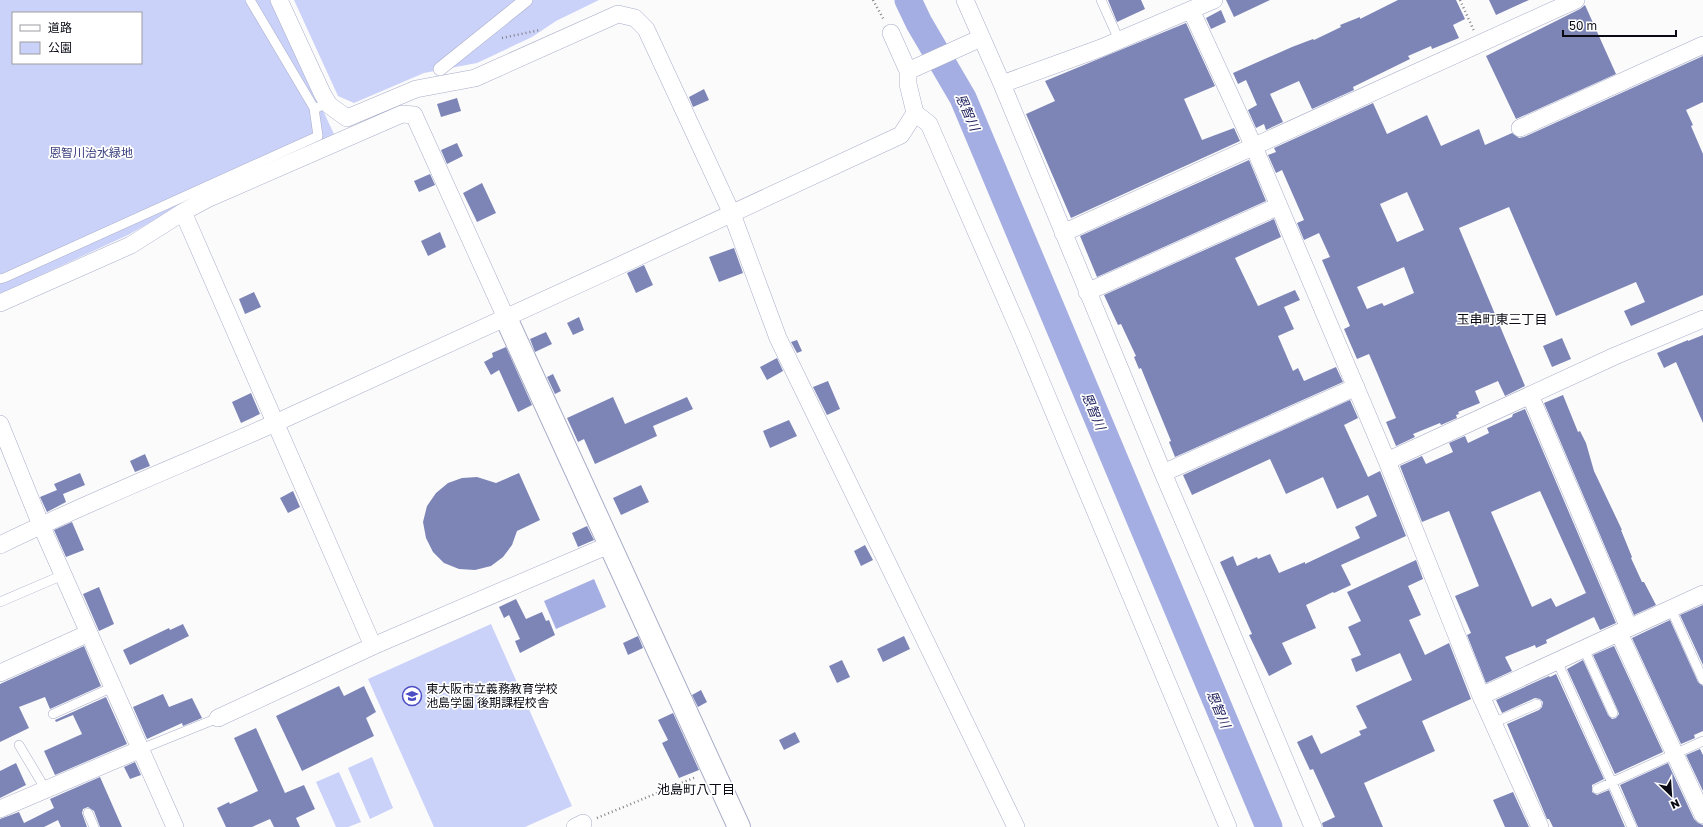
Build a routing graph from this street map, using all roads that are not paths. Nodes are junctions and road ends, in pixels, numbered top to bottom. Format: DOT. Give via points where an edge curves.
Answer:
graph roads {
  1 [pos="250,0"];
  2 [pos="279,0"];
  3 [pos="526,0"];
  4 [pos="965,0"];
  5 [pos="1101,0"];
  6 [pos="1214,0"];
  7 [pos="1576,0"];
  8 [pos="1191,10"];
  9 [pos="891,33"];
  10 [pos="981,38"];
  11 [pos="1120,40"];
  12 [pos="1703,45"];
  13 [pos="440,69"];
  14 [pos="908,71"];
  15 [pos="1002,84"];
  16 [pos="322,107"];
  17 [pos="915,113"];
  18 [pos="347,118"];
  19 [pos="1520,128"];
  20 [pos="340,142"];
  21 [pos="1254,147"];
  22 [pos="1279,206"];
  23 [pos="183,212"];
  24 [pos="732,214"];
  25 [pos="1063,233"];
  26 [pos="0,278"];
  27 [pos="1087,292"];
  28 [pos="0,303"];
  29 [pos="506,318"];
  30 [pos="1703,319"];
  31 [pos="1356,387"];
  32 [pos="1530,395"];
  33 [pos="275,423"];
  34 [pos="0,424"];
  35 [pos="1388,461"];
  36 [pos="1163,473"];
  37 [pos="41,525"];
  38 [pos="0,545"];
  39 [pos="609,545"];
  40 [pos="63,575"];
  41 [pos="1703,594"];
  42 [pos="0,602"];
  43 [pos="1671,609"];
  44 [pos="1624,630"];
  45 [pos="89,633"];
  46 [pos="373,646"];
  47 [pos="1584,649"];
  48 [pos="1557,661"];
  49 [pos="0,673"];
  50 [pos="1703,680"];
  51 [pos="113,687"];
  52 [pos="1481,696"];
  53 [pos="1537,704"];
  54 [pos="1613,713"];
  55 [pos="53,714"];
  56 [pos="218,718"];
  57 [pos="1493,723"];
  58 [pos="1703,741"];
  59 [pos="19,744"];
  60 [pos="141,750"];
  61 [pos="1675,754"];
  62 [pos="1612,782"];
  63 [pos="1597,789"];
  64 [pos="46,790"];
  65 [pos="0,809"];
  66 [pos="88,813"];
  67 [pos="1703,815"];
  68 [pos="94,827"];
  69 [pos="175,827"];
  70 [pos="739,827"];
  71 [pos="1016,827"];
  72 [pos="1228,827"];
  73 [pos="1312,827"];
  74 [pos="1540,827"];
  75 [pos="1632,827"];
  1 -- 16 [label="lane"];
  2 -- 16 [label="street"];
  3 -- 13 [label="street"];
  4 -- 10 [label="street"];
  5 -- 11 [label="lane"];
  6 -- 8 [label="street"];
  7 -- 21 [label="street"];
  8 -- 11 [label="street"];
  8 -- 21 [label="street"];
  9 -- 14 [label="street"];
  10 -- 14 [label="street"];
  10 -- 15 [label="street"];
  11 -- 15 [label="street"];
  12 -- 19 [label="street"];
  14 -- 17 [label="street" via="908,84"];
  15 -- 25 [label="street"];
  16 -- 18 [label="street"];
  16 -- 26 [label="lane" via="318,136"];
  17 -- 24 [label="street" via="901,135"];
  17 -- 72 [label="street" via="929,124 1021,334"];
  18 -- 20 [label="street"];
  18 -- 24 [label="street" via="416,89 476,78 618,14 635,18 646,29"];
  20 -- 23 [label="street"];
  20 -- 29 [label="street" via="402,114 414,115"];
  21 -- 22 [label="street"];
  21 -- 25 [label="street"];
  22 -- 27 [label="street"];
  22 -- 31 [label="street"];
  23 -- 28 [label="street" via="131,245"];
  23 -- 33 [label="street"];
  24 -- 29 [label="street"];
  24 -- 71 [label="street" via="778,338"];
  25 -- 27 [label="street"];
  27 -- 36 [label="street"];
  29 -- 33 [label="street"];
  29 -- 39 [label="street"];
  30 -- 32 [label="street"];
  31 -- 35 [label="street"];
  31 -- 36 [label="street"];
  32 -- 35 [label="street"];
  32 -- 44 [label="street"];
  33 -- 37 [label="street"];
  33 -- 46 [label="street"];
  34 -- 37 [label="street"];
  35 -- 52 [label="street"];
  36 -- 73 [label="street"];
  37 -- 38 [label="street"];
  37 -- 40 [label="street"];
  39 -- 46 [label="street"];
  39 -- 70 [label="street"];
  40 -- 42 [label="lane"];
  40 -- 45 [label="street"];
  41 -- 43 [label="street"];
  43 -- 44 [label="street"];
  43 -- 50 [label="lane"];
  44 -- 47 [label="street"];
  44 -- 61 [label="street"];
  45 -- 49 [label="street"];
  45 -- 51 [label="street"];
  46 -- 56 [label="street"];
  47 -- 48 [label="street"];
  47 -- 54 [label="lane"];
  48 -- 52 [label="street"];
  48 -- 62 [label="lane"];
  51 -- 55 [label="lane"];
  51 -- 60 [label="street"];
  52 -- 57 [label="street"];
  53 -- 57 [label="lane"];
  56 -- 60 [label="lane"];
  57 -- 74 [label="street"];
  58 -- 61 [label="lane"];
  59 -- 64 [label="lane"];
  60 -- 64 [label="street"];
  60 -- 69 [label="street"];
  61 -- 62 [label="lane"];
  61 -- 67 [label="street"];
  62 -- 63 [label="lane"];
  62 -- 75 [label="lane"];
  64 -- 65 [label="street"];
  66 -- 68 [label="lane"];
}
